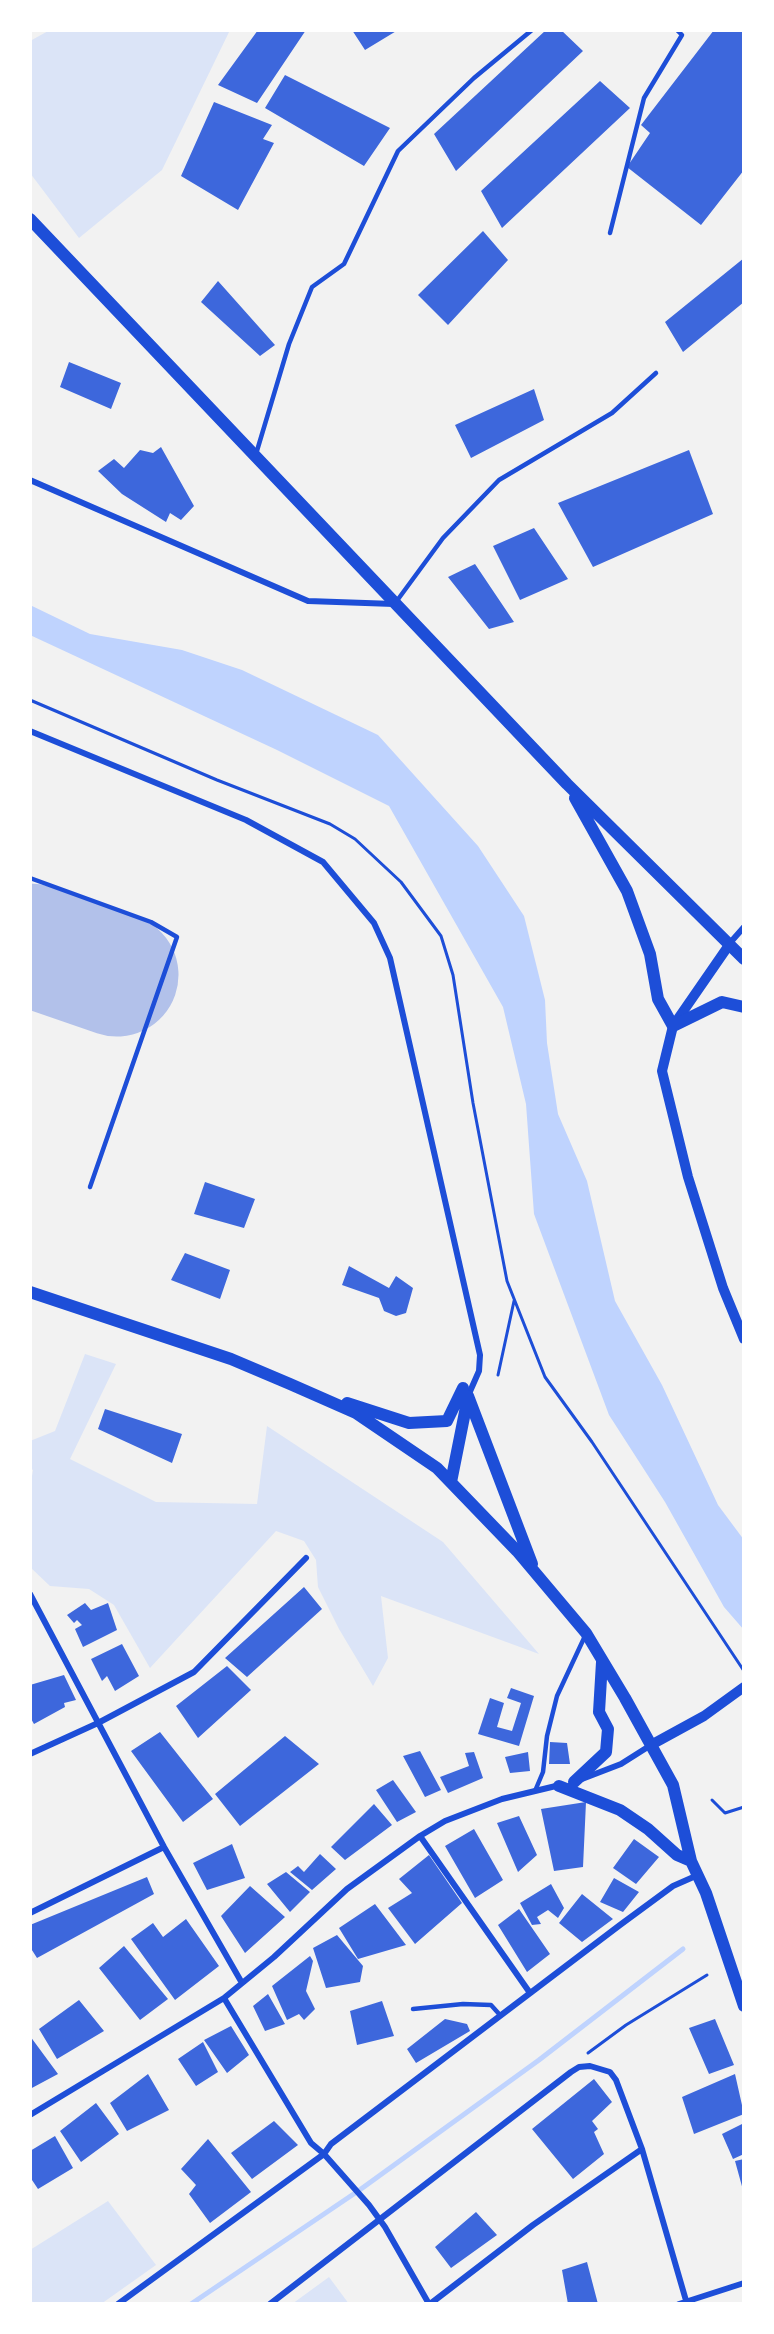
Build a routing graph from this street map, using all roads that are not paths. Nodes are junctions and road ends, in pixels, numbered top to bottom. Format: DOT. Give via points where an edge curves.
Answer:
graph roads {
  1 [pos="532,30"];
  2 [pos="677,30"];
  3 [pos="30,219"];
  4 [pos="610,232"];
  5 [pos="656,373"];
  6 [pos="256,457"];
  7 [pos="30,480"];
  8 [pos="395,604"];
  9 [pos="30,731"];
  10 [pos="567,784"];
  11 [pos="30,878"];
  12 [pos="744,927"];
  13 [pos="729,945"];
  14 [pos="744,958"];
  15 [pos="744,1007"];
  16 [pos="673,1026"];
  17 [pos="90,1187"];
  18 [pos="30,1292"];
  19 [pos="744,1339"];
  20 [pos="465,1392"];
  21 [pos="310,1393"];
  22 [pos="451,1482"];
  23 [pos="306,1558"];
  24 [pos="536,1574"];
  25 [pos="30,1594"];
  26 [pos="586,1633"];
  27 [pos="603,1662"];
  28 [pos="744,1687"];
  29 [pos="98,1723"];
  30 [pos="651,1746"];
  31 [pos="30,1754"];
  32 [pos="574,1782"];
  33 [pos="559,1786"];
  34 [pos="535,1791"];
  35 [pos="420,1836"];
  36 [pos="164,1847"];
  37 [pos="692,1861"];
  38 [pos="698,1874"];
  39 [pos="30,1913"];
  40 [pos="242,1983"];
  41 [pos="530,1993"];
  42 [pos="224,1998"];
  43 [pos="744,2006"];
  44 [pos="413,2009"];
  45 [pos="500,2015"];
  46 [pos="30,2115"];
  47 [pos="642,2149"];
  48 [pos="324,2154"];
  49 [pos="378,2220"];
  50 [pos="744,2283"];
  51 [pos="684,2303"];
  52 [pos="118,2304"];
  53 [pos="270,2304"];
  54 [pos="430,2304"];
  1 -- 6 [label="lane" via="474,78 398,151 344,264 312,287 289,344"];
  2 -- 4 [label="lane" via="682,35 644,98"];
  3 -- 6 [label="main road"];
  5 -- 8 [label="lane" via="612,413 499,480 443,538"];
  6 -- 8 [label="main road"];
  7 -- 8 [label="street" via="308,601"];
  8 -- 10 [label="main road"];
  9 -- 20 [label="street" via="246,820 323,862 374,923 390,958 480,1355 479,1371"];
  10 -- 13 [label="main road"];
  10 -- 16 [label="main road" via="627,891 650,954 658,999"];
  11 -- 17 [label="lane" via="151,922 177,937"];
  12 -- 13 [label="street"];
  13 -- 14 [label="main road"];
  13 -- 16 [label="street"];
  15 -- 16 [label="main road" via="722,1002"];
  16 -- 19 [label="street" via="662,1071 673,1125 723,1288"];
  18 -- 21 [label="main road" via="231,1359"];
  20 -- 21 [label="main road" via="447,1421 409,1423"];
  20 -- 22 [label="main road"];
  20 -- 24 [label="main road"];
  21 -- 22 [label="main road" via="356,1413 437,1468"];
  22 -- 24 [label="main road"];
  23 -- 29 [label="street" via="194,1672"];
  24 -- 26 [label="main road"];
  25 -- 29 [label="street"];
  26 -- 27 [label="main road"];
  26 -- 34 [label="lane" via="557,1696 543,1772"];
  27 -- 30 [label="main road"];
  27 -- 32 [label="main road" via="599,1712 608,1729 606,1752"];
  28 -- 30 [label="street" via="704,1716"];
  29 -- 31 [label="street"];
  29 -- 36 [label="street"];
  30 -- 32 [label="street" via="621,1764"];
  30 -- 37 [label="main road" via="672,1785"];
  32 -- 33 [label="street"];
  33 -- 34 [label="street"];
  33 -- 37 [label="main road" via="620,1810 677,1855"];
  34 -- 35 [label="street" via="473,1810"];
  35 -- 40 [label="street" via="347,1889"];
  35 -- 41 [label="street"];
  36 -- 39 [label="street"];
  36 -- 40 [label="street"];
  37 -- 38 [label="main road"];
  38 -- 41 [label="street" via="673,1886"];
  38 -- 43 [label="main road"];
  40 -- 42 [label="street"];
  41 -- 45 [label="street"];
  42 -- 46 [label="street"];
  42 -- 48 [label="street" via="310,2143"];
  44 -- 45 [label="lane" via="491,2005"];
  45 -- 48 [label="street" via="331,2144"];
  47 -- 49 [label="street" via="610,2072 579,2067"];
  47 -- 51 [label="street"];
  47 -- 54 [label="street"];
  48 -- 49 [label="street"];
  48 -- 52 [label="street"];
  49 -- 53 [label="street"];
  49 -- 54 [label="street"];
  50 -- 51 [label="street"];
}
